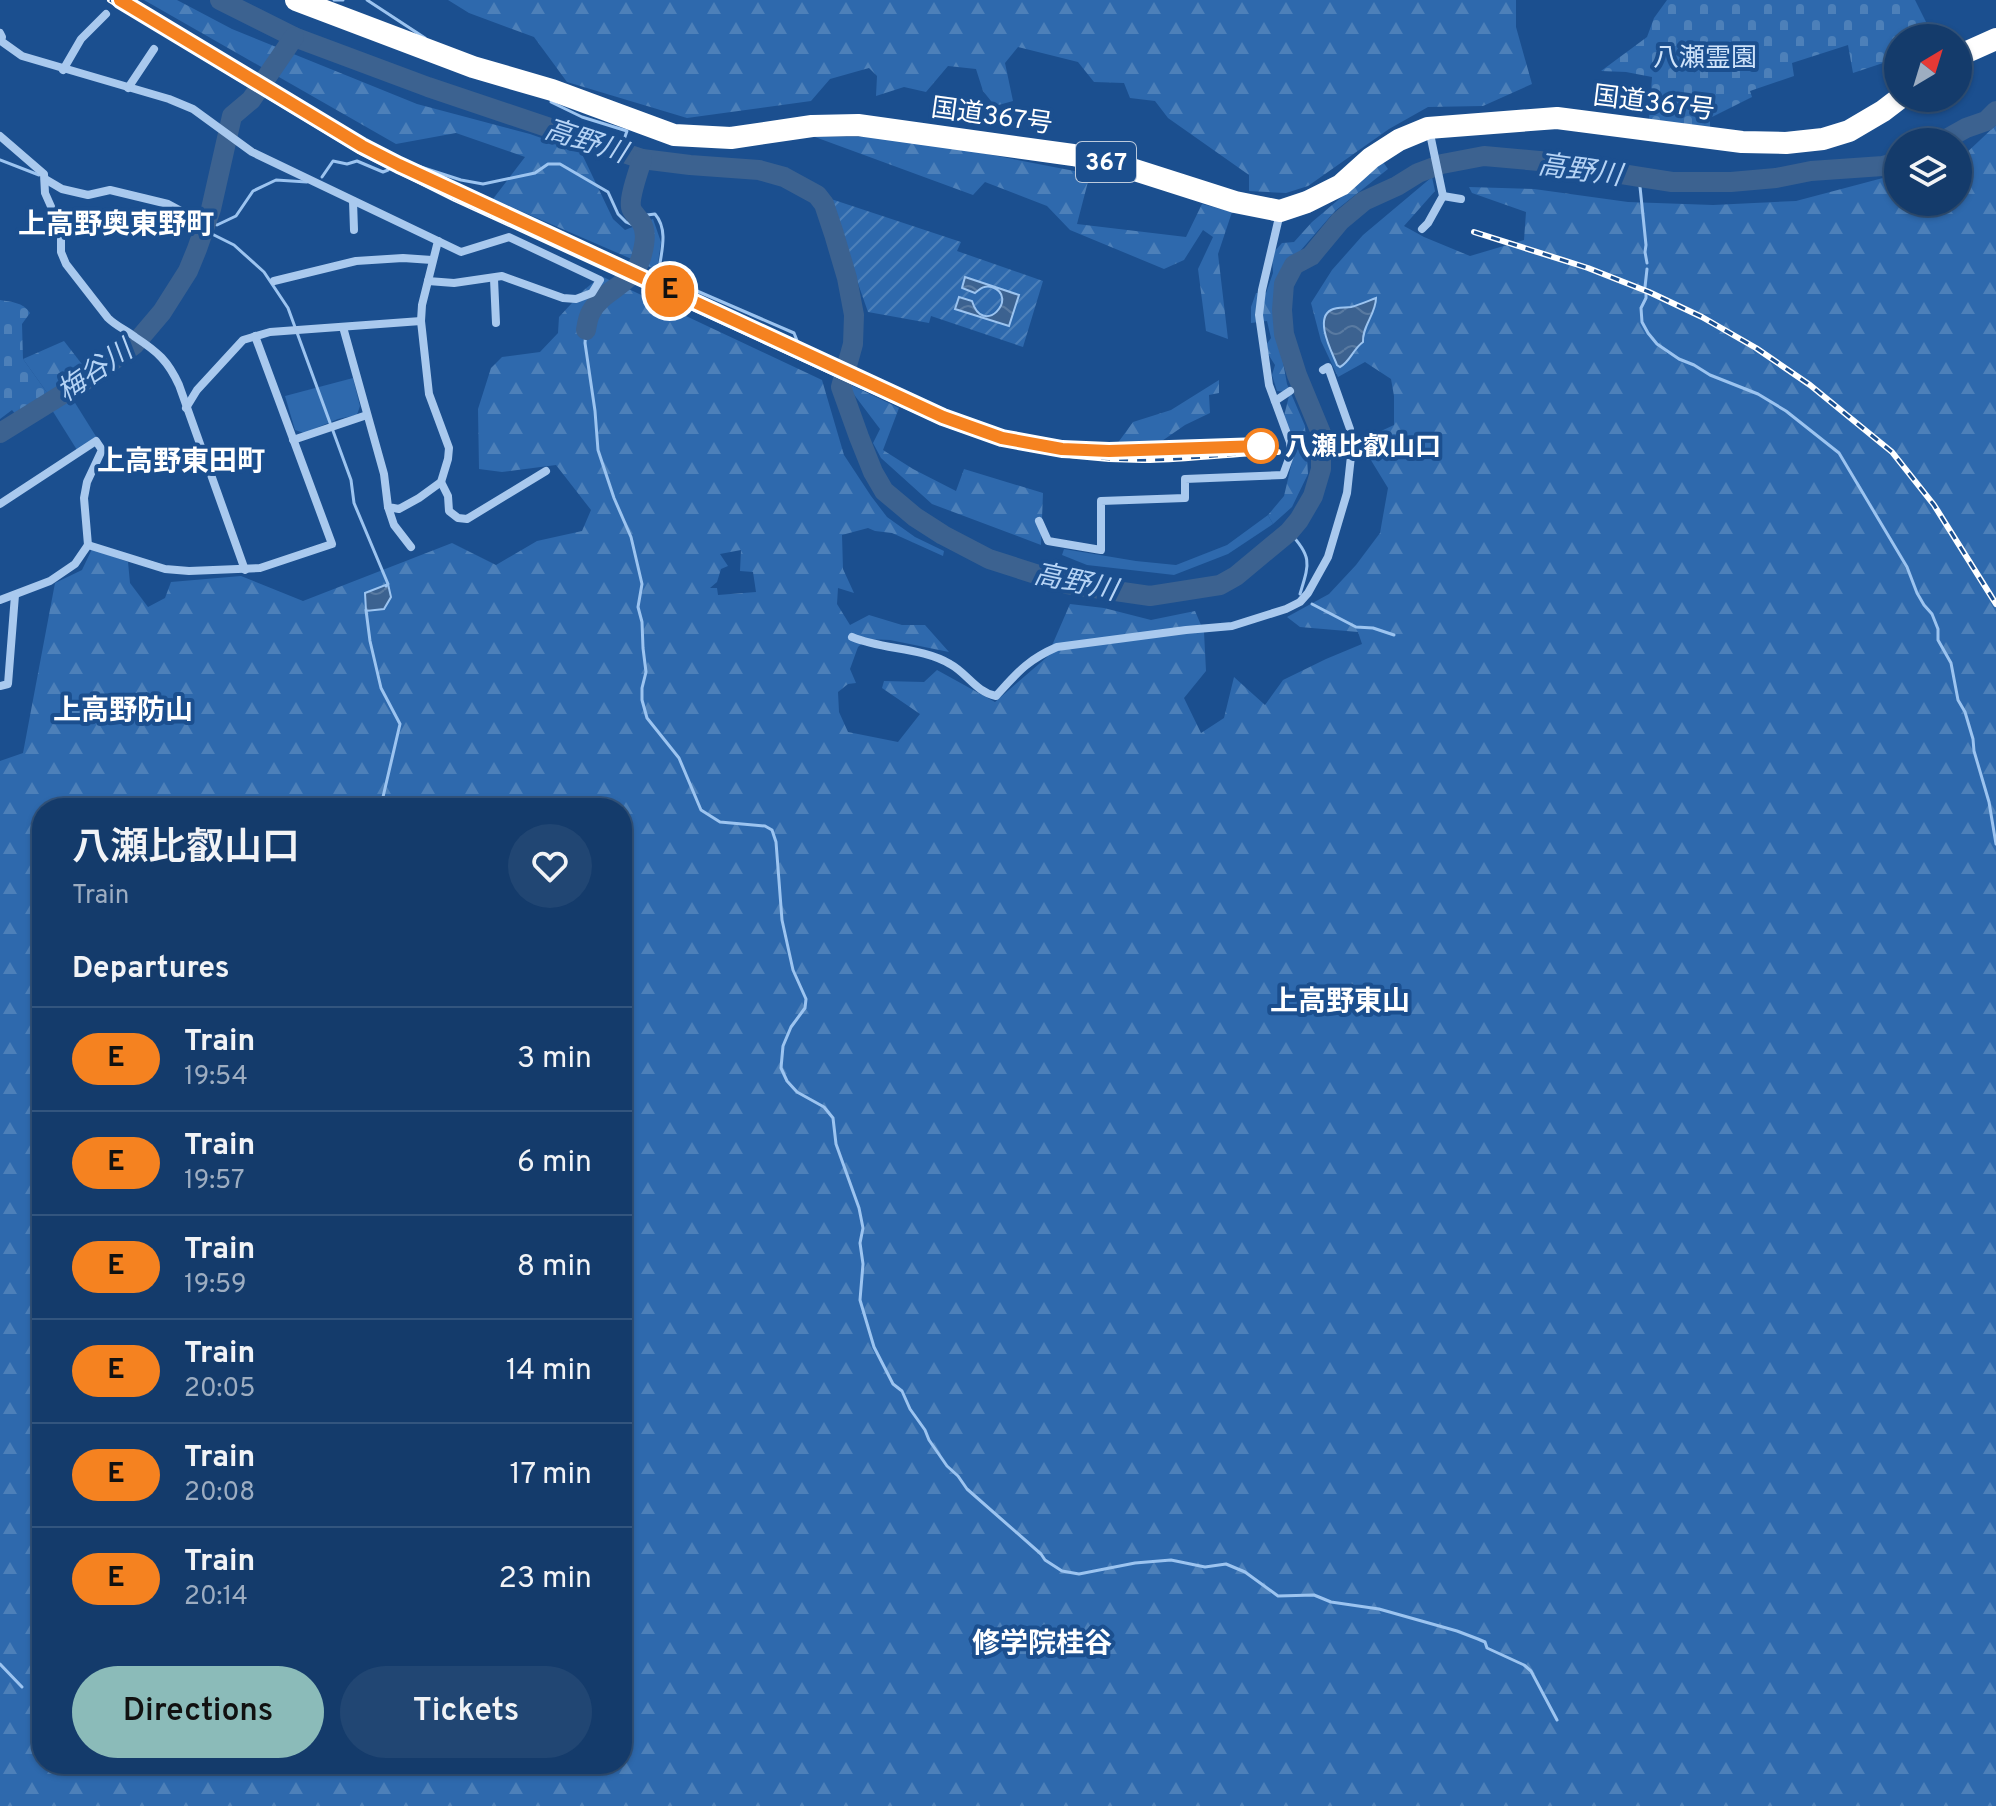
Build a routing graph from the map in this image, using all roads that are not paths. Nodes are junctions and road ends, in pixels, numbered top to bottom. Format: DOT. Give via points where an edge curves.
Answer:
graph roads {
  1 [pos="296,0"];
  2 [pos="324,5"];
  3 [pos="106,14"];
  4 [pos="0,33"];
  5 [pos="1996,39"];
  6 [pos="154,49"];
  7 [pos="1972,50"];
  8 [pos="63,70"];
  9 [pos="128,88"];
  10 [pos="1884,110"];
  11 [pos="1430,135"];
  12 [pos="0,136"];
  13 [pos="45,179"];
  14 [pos="1443,196"];
  15 [pos="1461,199"];
  16 [pos="353,201"];
  17 [pos="1280,211"];
  18 [pos="192,217"];
  19 [pos="1422,229"];
  20 [pos="354,230"];
  21 [pos="438,241"];
  22 [pos="432,260"];
  23 [pos="494,279"];
  24 [pos="274,281"];
  25 [pos="428,281"];
  26 [pos="421,321"];
  27 [pos="496,323"];
  28 [pos="343,327"];
  29 [pos="255,336"];
  30 [pos="1323,370"];
  31 [pos="1290,391"];
  32 [pos="1275,401"];
  33 [pos="186,408"];
  34 [pos="367,415"];
  35 [pos="293,440"];
  36 [pos="546,471"];
  37 [pos="441,482"];
  38 [pos="0,504"];
  39 [pos="388,507"];
  40 [pos="1039,521"];
  41 [pos="88,545"];
  42 [pos="411,547"];
  43 [pos="245,570"];
  44 [pos="15,595"];
  45 [pos="0,600"];
  46 [pos="852,637"];
  47 [pos="0,686"];
  1 -- 2 [label="highway, 国道367号 / 367"];
  2 -- 17 [label="highway, 国道367号 / 367" via="473,67 674,135 731,138 858,125 1073,155"];
  3 -- 8 [label="street" via="81,39"];
  4 -- 8 [label="street" via="1,41 22,56"];
  5 -- 7 [label="highway"];
  6 -- 9 [label="street"];
  8 -- 9 [label="street"];
  9 -- 16 [label="street" via="193,109 252,152"];
  10 -- 11 [label="highway, 国道367号" via="1849,131 1786,143 1557,118"];
  11 -- 14 [label="street"];
  11 -- 17 [label="highway, 国道367号" via="1399,140 1341,185"];
  12 -- 13 [label="street" via="32,161"];
  13 -- 18 [label="street" via="88,195 110,190 153,200"];
  13 -- 33 [label="street" via="66,264 115,325 169,364"];
  14 -- 15 [label="street"];
  14 -- 19 [label="street"];
  16 -- 20 [label="street"];
  16 -- 21 [label="street"];
  17 -- 32 [label="street" via="1259,315"];
  21 -- 22 [label="street"];
  21 -- 23 [label="street" via="461,252 509,237 600,280 592,293 576,299 502,276"];
  22 -- 24 [label="street" via="356,261"];
  22 -- 25 [label="street"];
  23 -- 25 [label="street"];
  23 -- 27 [label="street"];
  25 -- 26 [label="street"];
  26 -- 28 [label="street"];
  26 -- 37 [label="street" via="429,394 449,448"];
  28 -- 29 [label="street"];
  28 -- 34 [label="street"];
  29 -- 33 [label="street" via="232,351"];
  29 -- 35 [label="street"];
  30 -- 46 [label="street" via="1328,367 1342,403 1351,456 1347,493 1328,557 1300,602 1232,626 1057,647 1024,666 996,696 936,657"];
  31 -- 32 [label="street"];
  32 -- 40 [label="street" via="1290,442 1283,475 1185,479 1185,498 1101,501 1101,550 1048,541"];
  33 -- 43 [label="street"];
  34 -- 35 [label="street"];
  34 -- 39 [label="street"];
  35 -- 43 [label="street" via="332,544"];
  36 -- 37 [label="street" via="467,519 449,511"];
  37 -- 39 [label="street" via="399,509"];
  38 -- 41 [label="street" via="96,441 102,450 84,498"];
  39 -- 42 [label="street"];
  41 -- 43 [label="street" via="165,569"];
  41 -- 44 [label="street" via="75,564"];
  44 -- 45 [label="street"];
  44 -- 47 [label="street" via="8,684"];
}
